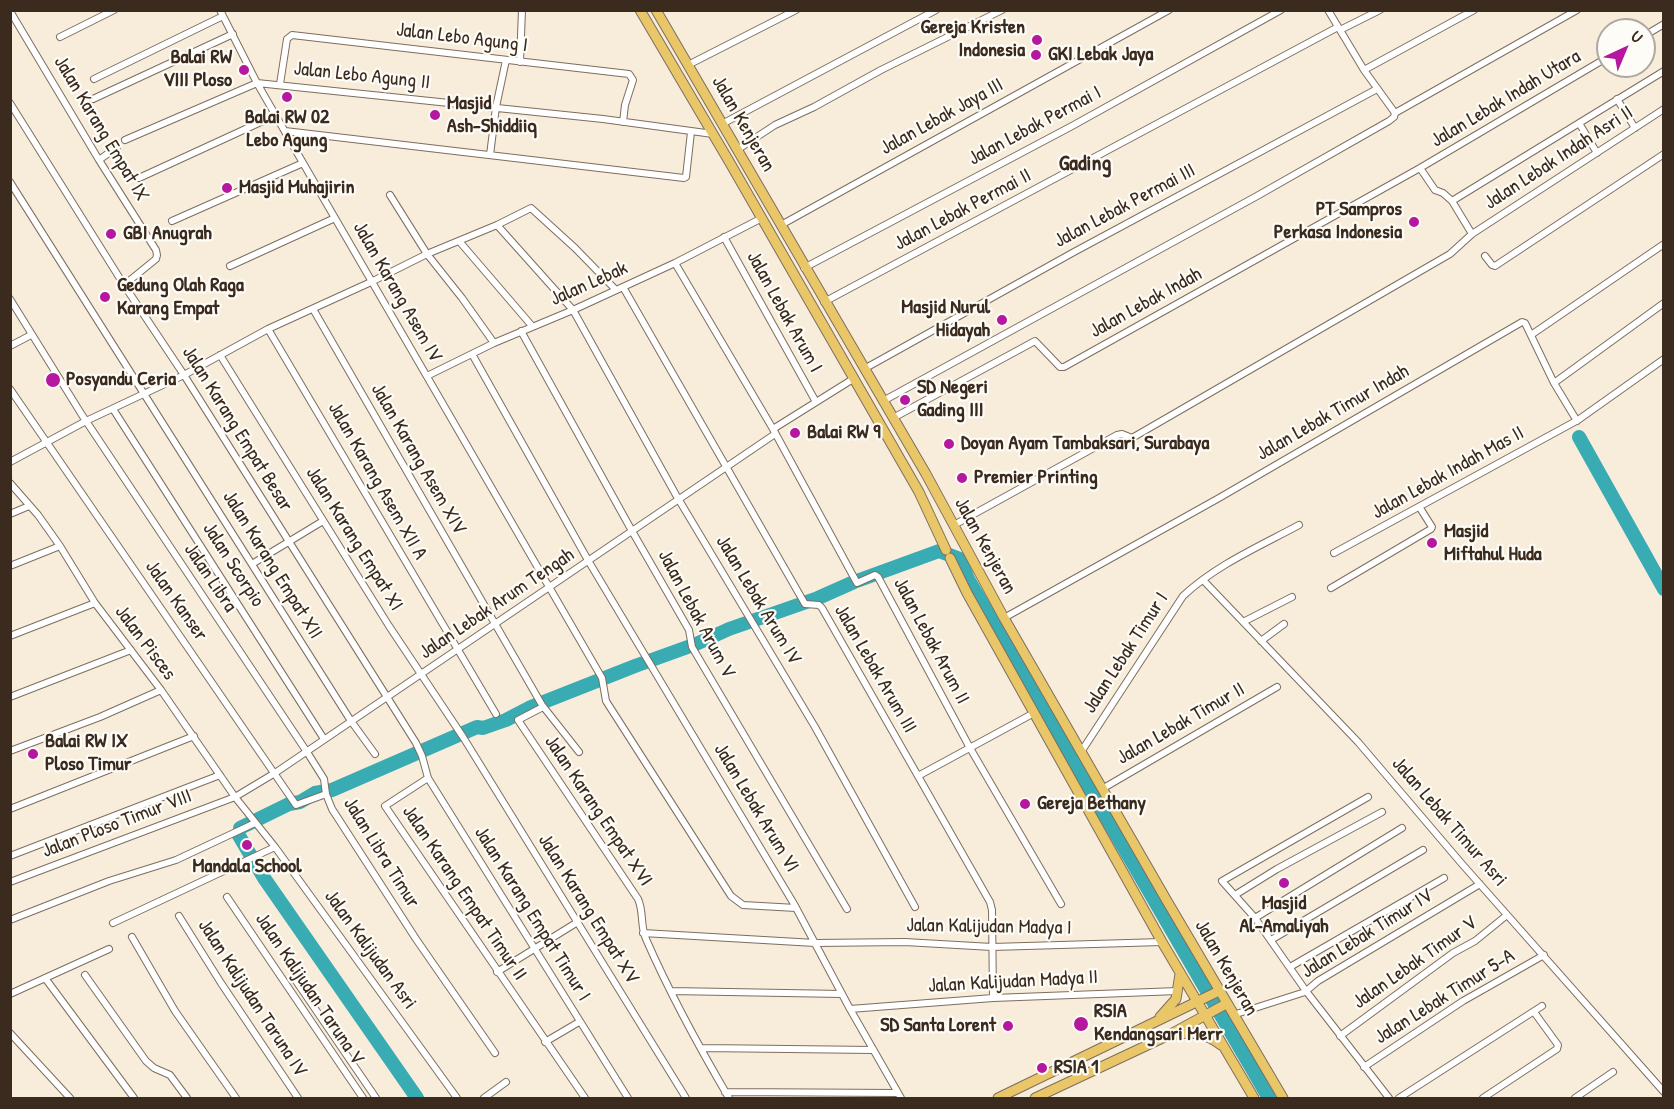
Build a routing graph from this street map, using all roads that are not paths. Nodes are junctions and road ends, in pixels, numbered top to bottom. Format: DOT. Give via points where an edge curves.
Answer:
graph roads {
  1 [pos="114,10"];
  2 [pos="522,10"];
  3 [pos="640,10"];
  4 [pos="656,10"];
  5 [pos="796,10"];
  6 [pos="936,10"];
  7 [pos="1002,10"];
  8 [pos="1169,10"];
  9 [pos="1281,10"];
  10 [pos="1328,10"];
  11 [pos="1380,10"];
  12 [pos="1474,10"];
  13 [pos="1577,10"];
  14 [pos="10,11"];
  15 [pos="222,13"];
  16 [pos="1339,29"];
  17 [pos="233,34"];
  18 [pos="60,38"];
  19 [pos="506,60"];
  20 [pos="520,62"];
  21 [pos="1596,64"];
  22 [pos="688,65"];
  23 [pos="1364,70"];
  24 [pos="1664,71"];
  25 [pos="94,79"];
  26 [pos="257,83"];
  27 [pos="280,84"];
  28 [pos="1377,89"];
  29 [pos="93,99"];
  30 [pos="1617,99"];
  31 [pos="10,103"];
  32 [pos="496,107"];
  33 [pos="1664,110"];
  34 [pos="1395,113"];
  35 [pos="276,115"];
  36 [pos="623,122"];
  37 [pos="1579,123"];
  38 [pos="722,124"];
  39 [pos="1635,128"];
  40 [pos="285,131"];
  41 [pos="691,132"];
  42 [pos="713,134"];
  43 [pos="125,140"];
  44 [pos="117,147"];
  45 [pos="737,150"];
  46 [pos="1597,153"];
  47 [pos="1664,154"];
  48 [pos="490,155"];
  49 [pos="99,160"];
  50 [pos="303,163"];
  51 [pos="1420,168"];
  52 [pos="139,178"];
  53 [pos="10,182"];
  54 [pos="390,195"];
  55 [pos="1452,201"];
  56 [pos="335,218"];
  57 [pos="762,218"];
  58 [pos="172,222"];
  59 [pos="497,225"];
  60 [pos="781,225"];
  61 [pos="1472,234"];
  62 [pos="724,237"];
  63 [pos="459,242"];
  64 [pos="1664,244"];
  65 [pos="427,254"];
  66 [pos="1485,256"];
  67 [pos="675,263"];
  68 [pos="230,266"];
  69 [pos="804,268"];
  70 [pos="371,282"];
  71 [pos="124,285"];
  72 [pos="623,287"];
  73 [pos="616,290"];
  74 [pos="10,299"];
  75 [pos="824,302"];
  76 [pos="1664,303"];
  77 [pos="313,309"];
  78 [pos="573,310"];
  79 [pos="834,319"];
  80 [pos="823,325"];
  81 [pos="532,326"];
  82 [pos="268,329"];
  83 [pos="521,331"];
  84 [pos="843,334"];
  85 [pos="31,335"];
  86 [pos="1531,335"];
  87 [pos="832,341"];
  88 [pos="494,343"];
  89 [pos="10,346"];
  90 [pos="472,354"];
  91 [pos="220,355"];
  92 [pos="1664,359"];
  93 [pos="864,369"];
  94 [pos="183,375"];
  95 [pos="427,376"];
  96 [pos="854,379"];
  97 [pos="1554,383"];
  98 [pos="10,389"];
  99 [pos="143,393"];
  100 [pos="883,401"];
  101 [pos="816,402"];
  102 [pos="112,409"];
  103 [pos="893,418"];
  104 [pos="86,421"];
  105 [pos="1577,421"];
  106 [pos="774,432"];
  107 [pos="46,442"];
  108 [pos="10,462"];
  109 [pos="726,467"];
  110 [pos="10,483"];
  111 [pos="679,500"];
  112 [pos="29,506"];
  113 [pos="1420,508"];
  114 [pos="14,512"];
  115 [pos="323,521"];
  116 [pos="954,525"];
  117 [pos="1299,525"];
  118 [pos="632,531"];
  119 [pos="289,542"];
  120 [pos="60,546"];
  121 [pos="1334,553"];
  122 [pos="589,562"];
  123 [pos="252,564"];
  124 [pos="10,566"];
  125 [pos="1203,580"];
  126 [pos="550,586"];
  127 [pos="1331,588"];
  128 [pos="1292,597"];
  129 [pos="94,603"];
  130 [pos="1004,618"];
  131 [pos="1243,622"];
  132 [pos="1284,624"];
  133 [pos="495,625"];
  134 [pos="10,636"];
  135 [pos="1261,641"];
  136 [pos="131,650"];
  137 [pos="457,650"];
  138 [pos="421,676"];
  139 [pos="1277,687"];
  140 [pos="161,690"];
  141 [pos="10,697"];
  142 [pos="388,698"];
  143 [pos="541,704"];
  144 [pos="1034,713"];
  145 [pos="496,714"];
  146 [pos="351,721"];
  147 [pos="461,734"];
  148 [pos="194,736"];
  149 [pos="324,739"];
  150 [pos="970,748"];
  151 [pos="419,749"];
  152 [pos="10,751"];
  153 [pos="307,752"];
  154 [pos="579,752"];
  155 [pos="1081,752"];
  156 [pos="375,754"];
  157 [pos="275,773"];
  158 [pos="220,775"];
  159 [pos="918,776"];
  160 [pos="428,778"];
  161 [pos="1102,789"];
  162 [pos="326,791"];
  163 [pos="235,797"];
  164 [pos="1368,797"];
  165 [pos="10,809"];
  166 [pos="1382,812"];
  167 [pos="253,821"];
  168 [pos="1402,828"];
  169 [pos="275,847"];
  170 [pos="1423,850"];
  171 [pos="10,856"];
  172 [pos="1444,878"];
  173 [pos="10,882"];
  174 [pos="1480,884"];
  175 [pos="1235,895"];
  176 [pos="228,897"];
  177 [pos="1061,904"];
  178 [pos="915,907"];
  179 [pos="796,908"];
  180 [pos="847,909"];
  181 [pos="1507,915"];
  182 [pos="179,916"];
  183 [pos="1255,918"];
  184 [pos="10,920"];
  185 [pos="576,922"];
  186 [pos="113,923"];
  187 [pos="643,933"];
  188 [pos="132,938"];
  189 [pos="1271,940"];
  190 [pos="1162,942"];
  191 [pos="815,943"];
  192 [pos="992,947"];
  193 [pos="109,949"];
  194 [pos="534,949"];
  195 [pos="1544,954"];
  196 [pos="1290,967"];
  197 [pos="497,972"];
  198 [pos="1180,972"];
  199 [pos="85,975"];
  200 [pos="45,978"];
  201 [pos="294,978"];
  202 [pos="671,991"];
  203 [pos="1178,991"];
  204 [pos="1306,991"];
  205 [pos="1217,992"];
  206 [pos="10,994"];
  207 [pos="842,994"];
  208 [pos="993,998"];
  209 [pos="1199,1000"];
  210 [pos="1225,1005"];
  211 [pos="1542,1006"];
  212 [pos="850,1009"];
  213 [pos="1534,1012"];
  214 [pos="1208,1015"];
  215 [pos="1233,1015"];
  216 [pos="579,1022"];
  217 [pos="1154,1023"];
  218 [pos="10,1033"];
  219 [pos="1169,1035"];
  220 [pos="1340,1036"];
  221 [pos="545,1042"];
  222 [pos="702,1048"];
  223 [pos="1225,1049"];
  224 [pos="873,1050"];
  225 [pos="495,1053"];
  226 [pos="1364,1067"];
  227 [pos="1613,1072"];
  228 [pos="506,1082"];
  229 [pos="1664,1092"];
  230 [pos="727,1095"];
  231 [pos="900,1096"];
  232 [pos="70,1098"];
  233 [pos="134,1098"];
  234 [pos="187,1098"];
  235 [pos="236,1098"];
  236 [pos="298,1098"];
  237 [pos="363,1098"];
  238 [pos="376,1098"];
  239 [pos="457,1098"];
  240 [pos="484,1098"];
  241 [pos="585,1098"];
  242 [pos="628,1098"];
  243 [pos="686,1098"];
  244 [pos="998,1098"];
  245 [pos="1035,1098"];
  246 [pos="1254,1098"];
  247 [pos="1281,1098"];
  248 [pos="1389,1098"];
  249 [pos="1398,1098"];
  250 [pos="1484,1098"];
  251 [pos="1575,1098"];
  1 -- 18 [label="street"];
  2 -- 20 [label="street"];
  3 -- 42 [label="main road, Jalan Kenjeran"];
  4 -- 22 [label="main road, Jalan Kenjeran"];
  5 -- 22 [label="street"];
  6 -- 38 [label="street"];
  7 -- 45 [label="street" via="775,125"];
  8 -- 60 [label="street, Jalan Lebak Jaya III"];
  9 -- 69 [label="street, Jalan Lebak Permai I"];
  10 -- 16 [label="street"];
  11 -- 16 [label="street, Jalan Lebak Permai II"];
  12 -- 23 [label="street"];
  13 -- 34 [label="street"];
  14 -- 49 [label="street, Jalan Karang Empat IX"];
  15 -- 17 [label="street, Jalan Karang Asem IV"];
  15 -- 25 [label="street"];
  16 -- 23 [label="street"];
  16 -- 75 [label="street, Jalan Lebak Permai II"];
  17 -- 26 [label="street, Jalan Karang Asem IV"];
  17 -- 29 [label="street"];
  19 -- 20 [label="street, Jalan Lebo Agung I"];
  19 -- 27 [label="street, Jalan Lebo Agung I" via="292,35 287,39"];
  19 -- 32 [label="street"];
  20 -- 36 [label="street, Jalan Lebo Agung I" via="629,74 633,80"];
  21 -- 51 [label="street, Jalan Lebak Indah Utara"];
  22 -- 38 [label="main road, Jalan Kenjeran"];
  23 -- 28 [label="street"];
  24 -- 30 [label="street"];
  26 -- 27 [label="street, Jalan Lebo Agung II"];
  26 -- 35 [label="street, Jalan Karang Asem IV"];
  26 -- 43 [label="street"];
  27 -- 32 [label="street, Jalan Lebo Agung II"];
  28 -- 34 [label="street"];
  28 -- 93 [label="street, Jalan Lebak Permai III"];
  30 -- 37 [label="street"];
  30 -- 39 [label="street"];
  31 -- 71 [label="street, Jalan Karang Empat Besar"];
  32 -- 36 [label="street, Jalan Lebo Agung II"];
  32 -- 48 [label="street"];
  33 -- 39 [label="street, Jalan Lebak Indah Asri II"];
  34 -- 100 [label="street" via="1389,121 1257,196"];
  35 -- 40 [label="street, Jalan Karang Asem IV"];
  35 -- 52 [label="street"];
  36 -- 41 [label="street, Jalan Lebo Agung II"];
  37 -- 46 [label="street"];
  37 -- 55 [label="street"];
  38 -- 45 [label="main road, Jalan Kenjeran"];
  39 -- 46 [label="street, Jalan Lebak Indah Asri II"];
  40 -- 48 [label="street"];
  40 -- 50 [label="street, Jalan Karang Asem IV"];
  41 -- 42 [label="street, Jalan Lebo Agung II"];
  41 -- 48 [label="street" via="684,178"];
  42 -- 57 [label="main road, Jalan Kenjeran"];
  44 -- 49 [label="street"];
  45 -- 60 [label="main road, Jalan Kenjeran"];
  46 -- 61 [label="street, Jalan Lebak Indah Asri II"];
  47 -- 66 [label="street" via="1495,266"];
  49 -- 71 [label="street, Jalan Karang Empat IX" via="157,255"];
  50 -- 56 [label="street, Jalan Karang Asem IV"];
  50 -- 58 [label="street"];
  51 -- 55 [label="street" via="1435,190"];
  51 -- 103 [label="street, Jalan Lebak Indah" via="1064,367 1035,341"];
  53 -- 99 [label="street, Jalan Karang Empat XII"];
  54 -- 65 [label="street"];
  55 -- 61 [label="street"];
  56 -- 68 [label="street"];
  56 -- 70 [label="street, Jalan Karang Asem IV"];
  57 -- 62 [label="street, Jalan Lebak"];
  57 -- 80 [label="main road, Jalan Kenjeran"];
  59 -- 63 [label="street"];
  59 -- 73 [label="street" via="529,208 535,210"];
  59 -- 78 [label="street, Jalan Lebak Arum IV"];
  60 -- 69 [label="main road, Jalan Kenjeran"];
  61 -- 116 [label="street, Jalan Lebak Indah Asri II" via="1441,260 1132,438 1117,435"];
  62 -- 67 [label="street, Jalan Lebak"];
  62 -- 101 [label="street, Jalan Lebak Arum I"];
  63 -- 65 [label="street"];
  63 -- 81 [label="street"];
  64 -- 86 [label="street"];
  65 -- 70 [label="street"];
  65 -- 88 [label="street"];
  67 -- 72 [label="street, Jalan Lebak"];
  67 -- 106 [label="street, Jalan Lebak Arum II"];
  69 -- 75 [label="main road, Jalan Kenjeran"];
  70 -- 77 [label="street"];
  70 -- 95 [label="street, Jalan Karang Asem IV"];
  71 -- 94 [label="street, Jalan Karang Empat Besar"];
  72 -- 73 [label="street, Jalan Lebak"];
  72 -- 109 [label="street, Jalan Lebak Arum III"];
  73 -- 78 [label="street, Jalan Lebak"];
  74 -- 85 [label="street, Jalan Libra"];
  75 -- 79 [label="main road, Jalan Kenjeran"];
  76 -- 97 [label="street"];
  77 -- 82 [label="street"];
  77 -- 133 [label="street, Jalan Karang Asem XIV"];
  78 -- 81 [label="street, Jalan Lebak"];
  78 -- 111 [label="street, Jalan Lebak Arum IV"];
  79 -- 80 [label="main road"];
  79 -- 84 [label="main road, Jalan Kenjeran"];
  80 -- 87 [label="main road, Jalan Kenjeran"];
  81 -- 83 [label="street, Jalan Lebak"];
  82 -- 91 [label="street"];
  82 -- 137 [label="street, Jalan Karang Asem XII A"];
  83 -- 88 [label="street, Jalan Lebak"];
  83 -- 118 [label="street, Jalan Lebak Arum V"];
  84 -- 87 [label="main road"];
  84 -- 93 [label="main road, Jalan Kenjeran"];
  85 -- 89 [label="street"];
  85 -- 104 [label="street, Jalan Libra"];
  86 -- 97 [label="street"];
  86 -- 130 [label="street, Jalan Lebak Timur Indah" via="1522,322"];
  87 -- 96 [label="main road, Jalan Kenjeran"];
  88 -- 90 [label="street, Jalan Lebak"];
  90 -- 95 [label="street, Jalan Lebak"];
  90 -- 122 [label="street, Jalan Lebak Arum VI"];
  91 -- 94 [label="street"];
  91 -- 115 [label="street, Jalan Karang Empat XI"];
  92 -- 105 [label="street, Jalan Lebak Indah Mas II"];
  93 -- 100 [label="main road, Jalan Kenjeran"];
  94 -- 99 [label="street"];
  94 -- 119 [label="street, Jalan Karang Empat Besar"];
  95 -- 126 [label="street, Jalan Karang Asem IV"];
  96 -- 101 [label="street, Jalan Lebak Arum Tengah"];
  96 -- 144 [label="main road, Jalan Kenjeran" via="919,492 967,593"];
  97 -- 105 [label="street"];
  98 -- 107 [label="street, Jalan Kanser"];
  99 -- 102 [label="street"];
  99 -- 123 [label="street, Jalan Karang Empat XII"];
  100 -- 103 [label="main road, Jalan Kenjeran"];
  101 -- 106 [label="street, Jalan Lebak Arum Tengah"];
  102 -- 104 [label="street"];
  102 -- 149 [label="street, Jalan Scorpio"];
  103 -- 116 [label="main road, Jalan Kenjeran"];
  104 -- 107 [label="street"];
  104 -- 153 [label="street, Jalan Libra"];
  105 -- 113 [label="street, Jalan Lebak Indah Mas II"];
  106 -- 109 [label="street, Jalan Lebak Arum Tengah"];
  106 -- 150 [label="street, Jalan Lebak Arum II" via="857,582 878,577"];
  107 -- 108 [label="street"];
  107 -- 157 [label="street, Jalan Kanser"];
  109 -- 111 [label="street, Jalan Lebak Arum Tengah"];
  109 -- 159 [label="street, Jalan Lebak Arum III" via="804,602 822,608"];
  110 -- 112 [label="street, Jalan Pisces"];
  111 -- 118 [label="street, Jalan Lebak Arum Tengah"];
  111 -- 178 [label="street, Jalan Lebak Arum IV"];
  112 -- 114 [label="street"];
  112 -- 120 [label="street, Jalan Pisces"];
  113 -- 121 [label="street, Jalan Lebak Indah Mas II"];
  113 -- 127 [label="street" via="1431,529"];
  115 -- 119 [label="street"];
  115 -- 138 [label="street, Jalan Karang Empat XI"];
  116 -- 130 [label="main road, Jalan Kenjeran"];
  117 -- 125 [label="street, Jalan Lebak Timur I"];
  118 -- 122 [label="street, Jalan Lebak Arum Tengah"];
  118 -- 180 [label="street, Jalan Lebak Arum V" via="689,630 692,646"];
  119 -- 123 [label="street"];
  119 -- 142 [label="street, Jalan Karang Empat Besar"];
  120 -- 124 [label="street"];
  120 -- 129 [label="street, Jalan Pisces"];
  122 -- 126 [label="street, Jalan Lebak Arum Tengah"];
  122 -- 179 [label="street, Jalan Lebak Arum VI"];
  123 -- 146 [label="street, Jalan Karang Empat XII"];
  125 -- 131 [label="street, Jalan Lebak Timur Asri"];
  125 -- 155 [label="street, Jalan Lebak Timur I" via="1181,598"];
  126 -- 133 [label="street, Jalan Lebak Arum Tengah"];
  126 -- 179 [label="street" via="602,680 606,701 730,896 743,905"];
  128 -- 131 [label="street"];
  129 -- 134 [label="street"];
  129 -- 136 [label="street, Jalan Pisces"];
  130 -- 155 [label="main road, Jalan Kenjeran"];
  131 -- 135 [label="street, Jalan Lebak Timur Asri"];
  132 -- 135 [label="street"];
  133 -- 137 [label="street, Jalan Lebak Arum Tengah"];
  133 -- 143 [label="street"];
  135 -- 174 [label="street, Jalan Lebak Timur Asri" via="1358,742"];
  136 -- 140 [label="street, Jalan Pisces"];
  136 -- 141 [label="street"];
  137 -- 138 [label="street, Jalan Lebak Arum Tengah"];
  137 -- 145 [label="street, Jalan Karang Asem XII A"];
  138 -- 142 [label="street, Jalan Lebak Arum Tengah"];
  138 -- 147 [label="street, Jalan Karang Empat XI"];
  139 -- 161 [label="street, Jalan Lebak Timur II"];
  140 -- 148 [label="street, Jalan Pisces"];
  140 -- 152 [label="street"];
  142 -- 146 [label="street, Jalan Lebak Arum Tengah"];
  142 -- 151 [label="street, Jalan Karang Empat Besar"];
  143 -- 154 [label="street"];
  143 -- 187 [label="street, Jalan Karang Empat XVI" via="518,720 638,899"];
  144 -- 150 [label="street"];
  144 -- 190 [label="main road, Jalan Kenjeran"];
  146 -- 149 [label="street, Jalan Lebak Arum Tengah"];
  146 -- 156 [label="street, Jalan Karang Empat XII"];
  147 -- 185 [label="street, Jalan Karang Empat XV"];
  148 -- 158 [label="street, Jalan Pisces"];
  148 -- 165 [label="street"];
  149 -- 153 [label="street, Jalan Lebak Arum Tengah"];
  150 -- 159 [label="street"];
  150 -- 177 [label="street, Jalan Lebak Arum II"];
  151 -- 160 [label="street, Jalan Karang Empat Timur I"];
  153 -- 157 [label="street, Jalan Lebak Arum Tengah"];
  153 -- 162 [label="street, Jalan Libra Timur" via="324,779"];
  155 -- 161 [label="main road, Jalan Kenjeran"];
  157 -- 162 [label="street, Jalan Kanser" via="297,806"];
  157 -- 163 [label="street, Jalan Lebak Arum Tengah"];
  158 -- 163 [label="street, Jalan Pisces"];
  158 -- 171 [label="street"];
  159 -- 192 [label="street, Jalan Lebak Arum III" via="991,905"];
  160 -- 194 [label="street, Jalan Karang Empat Timur I"];
  160 -- 197 [label="street, Jalan Karang Empat Timur II" via="385,806"];
  161 -- 205 [label="main road, Jalan Kenjeran"];
  162 -- 225 [label="street, Jalan Libra Timur" via="332,809"];
  163 -- 167 [label="street, Jalan Pisces"];
  163 -- 173 [label="street, Jalan Ploso Timur VIII"];
  164 -- 175 [label="street" via="1222,881"];
  166 -- 175 [label="street"];
  167 -- 169 [label="street, Jalan Kalijudan Asri"];
  167 -- 184 [label="street" via="176,860 108,881"];
  168 -- 183 [label="street"];
  169 -- 186 [label="street"];
  169 -- 239 [label="street, Jalan Kalijudan Asri"];
  170 -- 189 [label="street"];
  172 -- 196 [label="street"];
  174 -- 181 [label="street, Jalan Lebak Timur Asri"];
  174 -- 204 [label="street, Jalan Lebak Timur IV"];
  175 -- 183 [label="street"];
  176 -- 237 [label="street, Jalan Kalijudan Taruna V"];
  179 -- 191 [label="street, Jalan Lebak Arum VI"];
  181 -- 195 [label="street, Jalan Lebak Timur Asri"];
  181 -- 220 [label="street, Jalan Lebak Timur V"];
  182 -- 236 [label="street, Jalan Kalijudan Taruna IV"];
  183 -- 189 [label="street"];
  185 -- 194 [label="street"];
  185 -- 243 [label="street, Jalan Karang Empat XV"];
  187 -- 191 [label="street, Jalan Kalijudan Madya I"];
  187 -- 202 [label="street, Jalan Karang Empat XVI"];
  188 -- 235 [label="street"];
  189 -- 196 [label="street"];
  190 -- 192 [label="street, Jalan Kalijudan Madya I"];
  190 -- 198 [label="main road, Jalan Kenjeran"];
  191 -- 192 [label="street, Jalan Kalijudan Madya I" via="905,942"];
  191 -- 207 [label="street, Jalan Lebak Arum VI"];
  192 -- 208 [label="street, Jalan Lebak Arum III"];
  193 -- 200 [label="street"];
  194 -- 197 [label="street"];
  194 -- 216 [label="street, Jalan Karang Empat Timur I"];
  195 -- 226 [label="street, Jalan Lebak Timur 5-A" via="1463,1001"];
  195 -- 229 [label="street, Jalan Lebak Timur Asri"];
  196 -- 204 [label="street"];
  197 -- 221 [label="street, Jalan Karang Empat Timur II"];
  198 -- 203 [label="main road"];
  198 -- 209 [label="main road, Jalan Kenjeran"];
  199 -- 234 [label="street" via="146,1061 170,1076"];
  200 -- 206 [label="street"];
  200 -- 233 [label="street"];
  201 -- 238 [label="street"];
  202 -- 207 [label="street"];
  202 -- 222 [label="street, Jalan Karang Empat XVI"];
  203 -- 208 [label="street, Jalan Kalijudan Madya II"];
  203 -- 217 [label="main road" via="1176,999"];
  204 -- 215 [label="street, Jalan Lebak Timur IV"];
  204 -- 220 [label="street"];
  205 -- 209 [label="main road"];
  205 -- 210 [label="main road, Jalan Kenjeran"];
  207 -- 212 [label="street, Jalan Lebak Arum VI"];
  208 -- 212 [label="street, Jalan Kalijudan Madya II"];
  209 -- 214 [label="main road, Jalan Kenjeran"];
  209 -- 217 [label="main road"];
  210 -- 214 [label="main road"];
  210 -- 215 [label="main road, Jalan Kenjeran"];
  211 -- 213 [label="street"];
  212 -- 224 [label="street, Jalan Lebak Arum VI"];
  213 -- 249 [label="street"];
  213 -- 250 [label="street" via="1558,1045 1557,1050"];
  214 -- 219 [label="main road"];
  214 -- 223 [label="main road, Jalan Kenjeran"];
  215 -- 247 [label="main road, Jalan Kenjeran"];
  216 -- 221 [label="street"];
  216 -- 242 [label="street, Jalan Karang Empat Timur I"];
  217 -- 244 [label="main road"];
  218 -- 232 [label="street"];
  219 -- 223 [label="main road" via="1202,1034"];
  219 -- 245 [label="main road"];
  220 -- 226 [label="street"];
  221 -- 241 [label="street, Jalan Karang Empat Timur II"];
  222 -- 224 [label="street"];
  222 -- 230 [label="street, Jalan Karang Empat XVI"];
  223 -- 246 [label="main road, Jalan Kenjeran"];
  224 -- 231 [label="street, Jalan Lebak Arum VI"];
  226 -- 248 [label="street"];
  227 -- 251 [label="street"];
  228 -- 240 [label="street"];
  230 -- 231 [label="street"];
}
